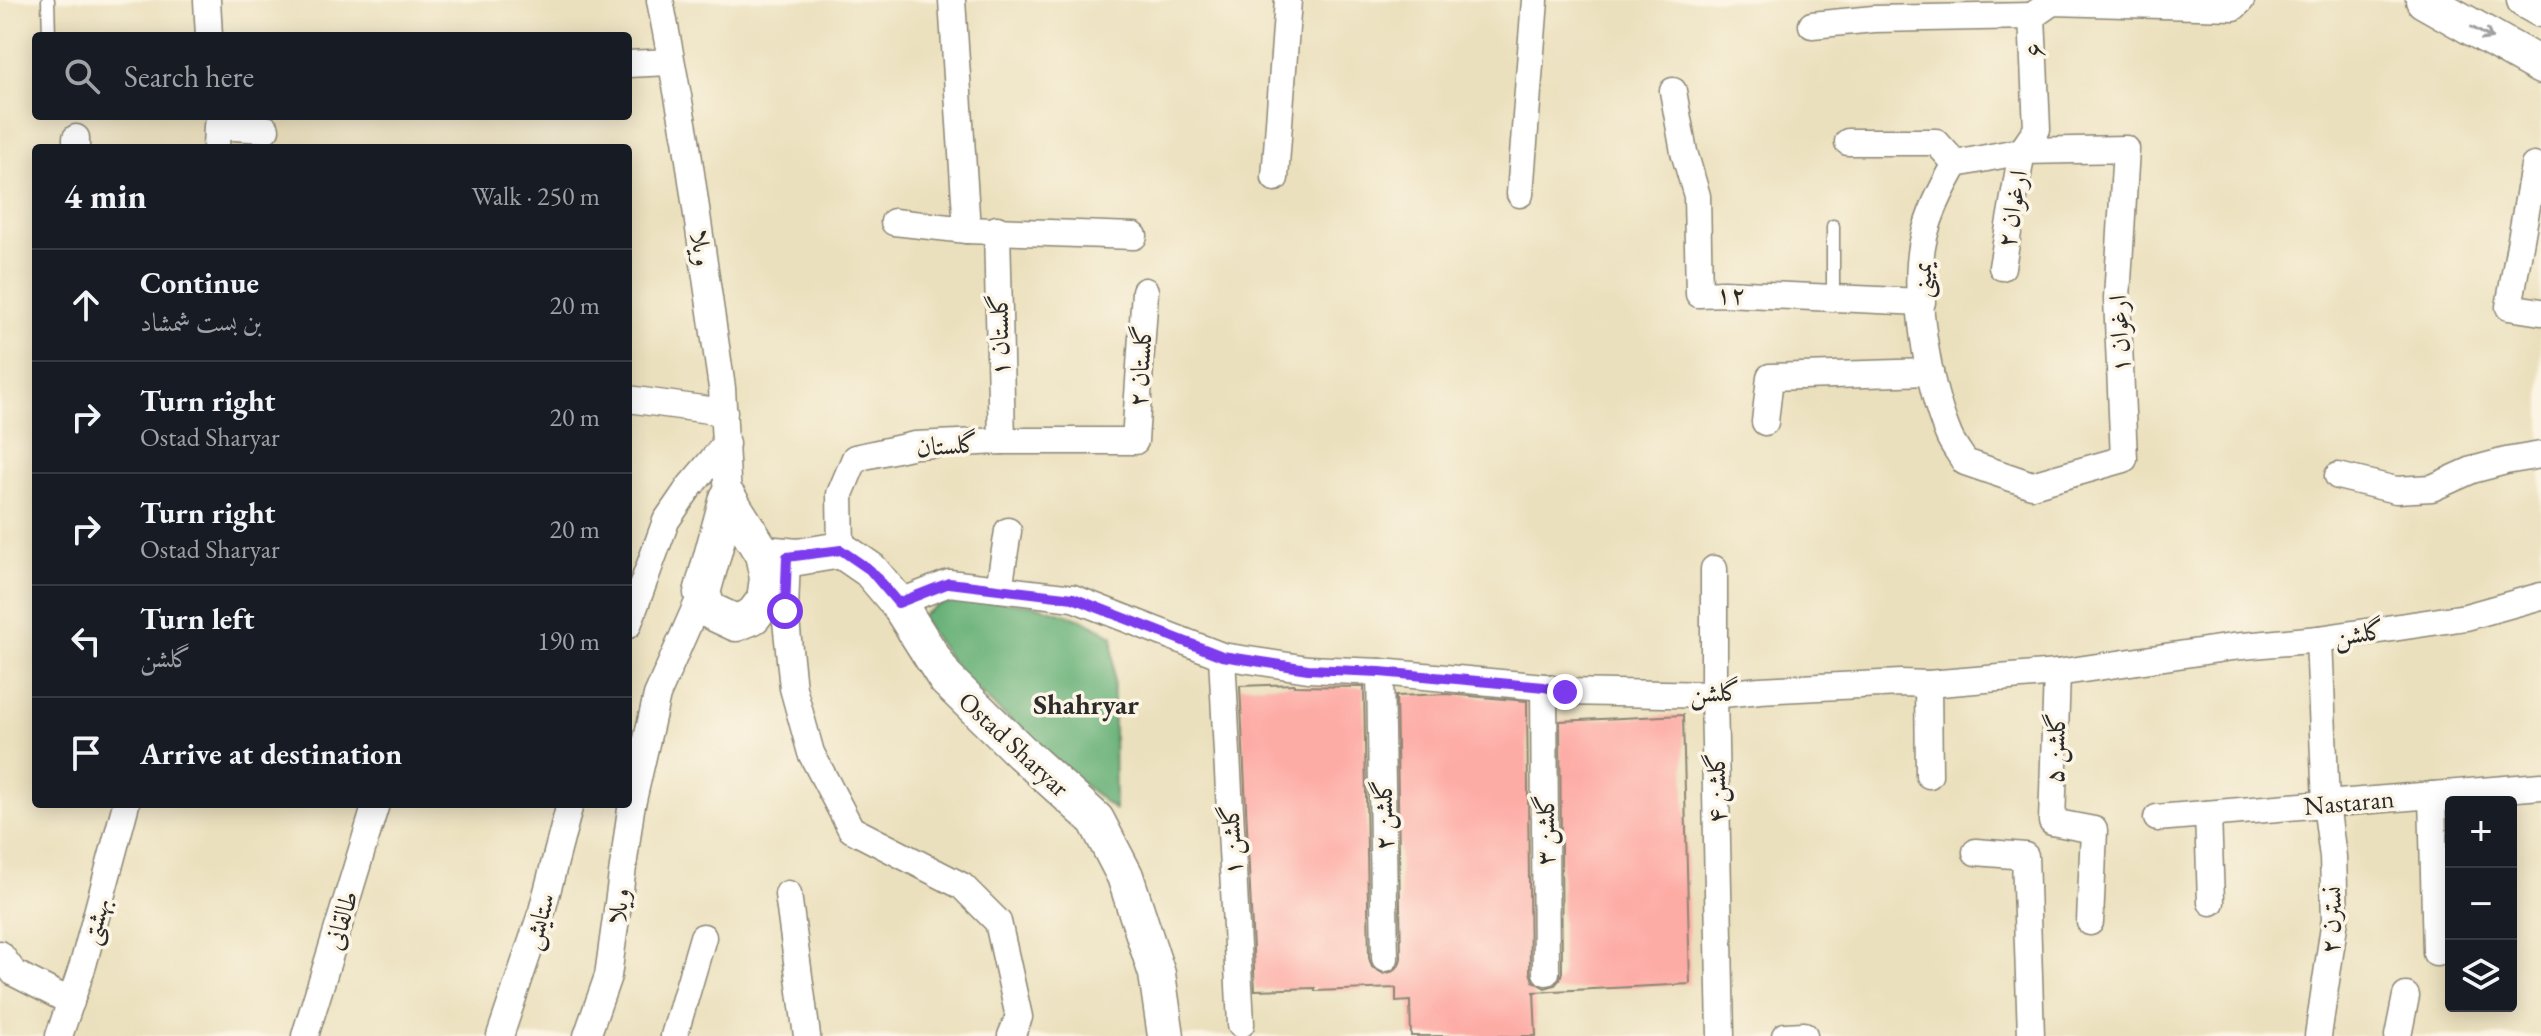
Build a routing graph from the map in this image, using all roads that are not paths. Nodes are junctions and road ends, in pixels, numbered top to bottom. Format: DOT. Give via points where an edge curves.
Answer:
graph roads {
  1 [pos="48,0"];
  2 [pos="207,0"];
  3 [pos="660,0"];
  4 [pos="952,0"];
  5 [pos="1288,0"];
  6 [pos="1535,0"];
  7 [pos="2241,0"];
  8 [pos="2424,0"];
  9 [pos="2032,16"];
  10 [pos="1812,25"];
  11 [pos="49,32"];
  12 [pos="209,32"];
  13 [pos="670,62"];
  14 [pos="632,64"];
  15 [pos="2541,66"];
  16 [pos="1673,91"];
  17 [pos="266,129"];
  18 [pos="1848,142"];
  19 [pos="216,144"];
  20 [pos="2022,151"];
  21 [pos="1956,164"];
  22 [pos="2534,166"];
  23 [pos="1275,178"];
  24 [pos="1520,194"];
  25 [pos="894,222"];
  26 [pos="1833,226"];
  27 [pos="997,229"];
  28 [pos="967,230"];
  29 [pos="1134,236"];
  30 [pos="2002,267"];
  31 [pos="1145,291"];
  32 [pos="1833,298"];
  33 [pos="1922,302"];
  34 [pos="2541,312"];
  35 [pos="1930,372"];
  36 [pos="632,400"];
  37 [pos="724,412"];
  38 [pos="1765,422"];
  39 [pos="1002,441"];
  40 [pos="1135,441"];
  41 [pos="726,444"];
  42 [pos="2541,455"];
  43 [pos="1965,462"];
  44 [pos="2338,476"];
  45 [pos="728,498"];
  46 [pos="1008,531"];
  47 [pos="841,550"];
  48 [pos="775,556"];
  49 [pos="1714,569"];
  50 [pos="999,589"];
  51 [pos="702,593"];
  52 [pos="2541,596"];
  53 [pos="898,603"];
  54 [pos="632,614"];
  55 [pos="2319,639"];
  56 [pos="1222,656"];
  57 [pos="1380,672"];
  58 [pos="2057,673"];
  59 [pos="1928,684"];
  60 [pos="1544,687"];
  61 [pos="1714,695"];
  62 [pos="1929,775"];
  63 [pos="2541,786"];
  64 [pos="2432,795"];
  65 [pos="2326,804"];
  66 [pos="632,805"];
  67 [pos="125,808"];
  68 [pos="375,808"];
  69 [pos="569,808"];
  70 [pos="631,808"];
  71 [pos="2208,814"];
  72 [pos="2157,818"];
  73 [pos="1976,852"];
  74 [pos="788,894"];
  75 [pos="2211,902"];
  76 [pos="2090,922"];
  77 [pos="703,937"];
  78 [pos="2436,953"];
  79 [pos="0,954"];
  80 [pos="1385,958"];
  81 [pos="1546,972"];
  82 [pos="2406,996"];
  83 [pos="71,1002"];
  84 [pos="1241,1024"];
  85 [pos="1804,1035"];
  86 [pos="59,1036"];
  87 [pos="305,1036"];
  88 [pos="500,1036"];
  89 [pos="587,1036"];
  90 [pos="674,1036"];
  91 [pos="807,1036"];
  92 [pos="1011,1036"];
  93 [pos="1166,1036"];
  94 [pos="1721,1036"];
  95 [pos="1785,1036"];
  96 [pos="2031,1036"];
  97 [pos="2318,1036"];
  98 [pos="2398,1036"];
  1 -- 11 [label="lane"];
  2 -- 12 [label="street"];
  3 -- 13 [label="street, ویلا"];
  4 -- 28 [label="street"];
  5 -- 23 [label="street"];
  6 -- 24 [label="street"];
  7 -- 9 [label="street, ۶" via="2234,7 2052,2"];
  8 -- 15 [label="street, one-way"];
  9 -- 10 [label="street"];
  9 -- 20 [label="street, ۶" via="2037,129"];
  13 -- 14 [label="street"];
  13 -- 37 [label="street, ویلا"];
  16 -- 32 [label="street, ۱۲" via="1697,196 1699,294"];
  17 -- 19 [label="street" via="217,126"];
  18 -- 21 [label="street" via="1936,142"];
  20 -- 21 [label="street"];
  20 -- 30 [label="street, ارغوان ۲"];
  20 -- 43 [label="street, ارغوان ۱" via="2126,149 2117,298 2124,459 2032,485"];
  21 -- 33 [label="street, یمینی" via="1924,238"];
  22 -- 34 [label="street" via="2509,307"];
  25 -- 28 [label="street"];
  26 -- 32 [label="lane"];
  27 -- 28 [label="street"];
  27 -- 29 [label="street"];
  27 -- 39 [label="street, گلستان ۱"];
  31 -- 40 [label="street, گلستان ۲"];
  32 -- 33 [label="street, ۱۲"];
  33 -- 35 [label="street, یمینی"];
  35 -- 38 [label="street" via="1770,377"];
  35 -- 43 [label="street, یمینی" via="1949,437"];
  36 -- 37 [label="street"];
  37 -- 41 [label="street, ویلا"];
  39 -- 40 [label="street, گلستان"];
  39 -- 47 [label="street, گلستان" via="915,445 855,458 840,494"];
  41 -- 45 [label="street, ویلا"];
  41 -- 54 [label="street" via="666,521"];
  42 -- 44 [label="street" via="2472,470 2432,488 2396,490"];
  45 -- 48 [label="street"];
  45 -- 51 [label="street"];
  46 -- 50 [label="street"];
  47 -- 48 [label="street"];
  47 -- 53 [label="street, Ostad Sharyar" via="870,570"];
  48 -- 51 [label="street" via="765,600 753,616 736,623 719,617 708,610"];
  48 -- 92 [label="street" via="793,688 811,753 851,829 962,886 998,922 1019,1017"];
  49 -- 61 [label="street, گلشن ۴"];
  50 -- 53 [label="street, گلشن" via="949,583"];
  50 -- 56 [label="street, گلشن" via="1073,598"];
  51 -- 66 [label="street, ویلا" via="657,695"];
  52 -- 55 [label="street, گلشن" via="2466,617"];
  53 -- 93 [label="street, Ostad Sharyar" via="946,679 1096,820 1125,876 1157,974"];
  55 -- 58 [label="street, گلشن"];
  55 -- 65 [label="street, نسترن ۲"];
  56 -- 57 [label="street, گلشن" via="1308,669"];
  56 -- 84 [label="street, گلشن ۱"];
  57 -- 60 [label="street, گلشن"];
  57 -- 80 [label="street, گلشن ۲"];
  58 -- 59 [label="street, گلشن"];
  58 -- 76 [label="street, گلشن ۵" via="2052,822 2094,830"];
  59 -- 61 [label="street, گلشن"];
  59 -- 62 [label="street"];
  60 -- 61 [label="street, گلشن" via="1565,692"];
  60 -- 81 [label="street, گلشن ۳"];
  61 -- 94 [label="street, گلشن ۴"];
  63 -- 64 [label="street, Nastaran"];
  64 -- 65 [label="street, Nastaran"];
  64 -- 78 [label="street"];
  65 -- 71 [label="street, Nastaran"];
  65 -- 97 [label="street, نسترن ۲" via="2335,919"];
  67 -- 83 [label="street, بهشتی"];
  68 -- 87 [label="street, طالقانی"];
  69 -- 88 [label="street, ستایش" via="542,911"];
  70 -- 89 [label="street, ویلا" via="608,976"];
  71 -- 72 [label="street, Nastaran"];
  71 -- 75 [label="street"];
  73 -- 96 [label="street" via="2025,856"];
  74 -- 91 [label="street"];
  77 -- 90 [label="street"];
  79 -- 83 [label="street" via="14,973"];
  82 -- 98 [label="street"];
  83 -- 86 [label="street, بهشتی"];
  85 -- 95 [label="street"];
}
